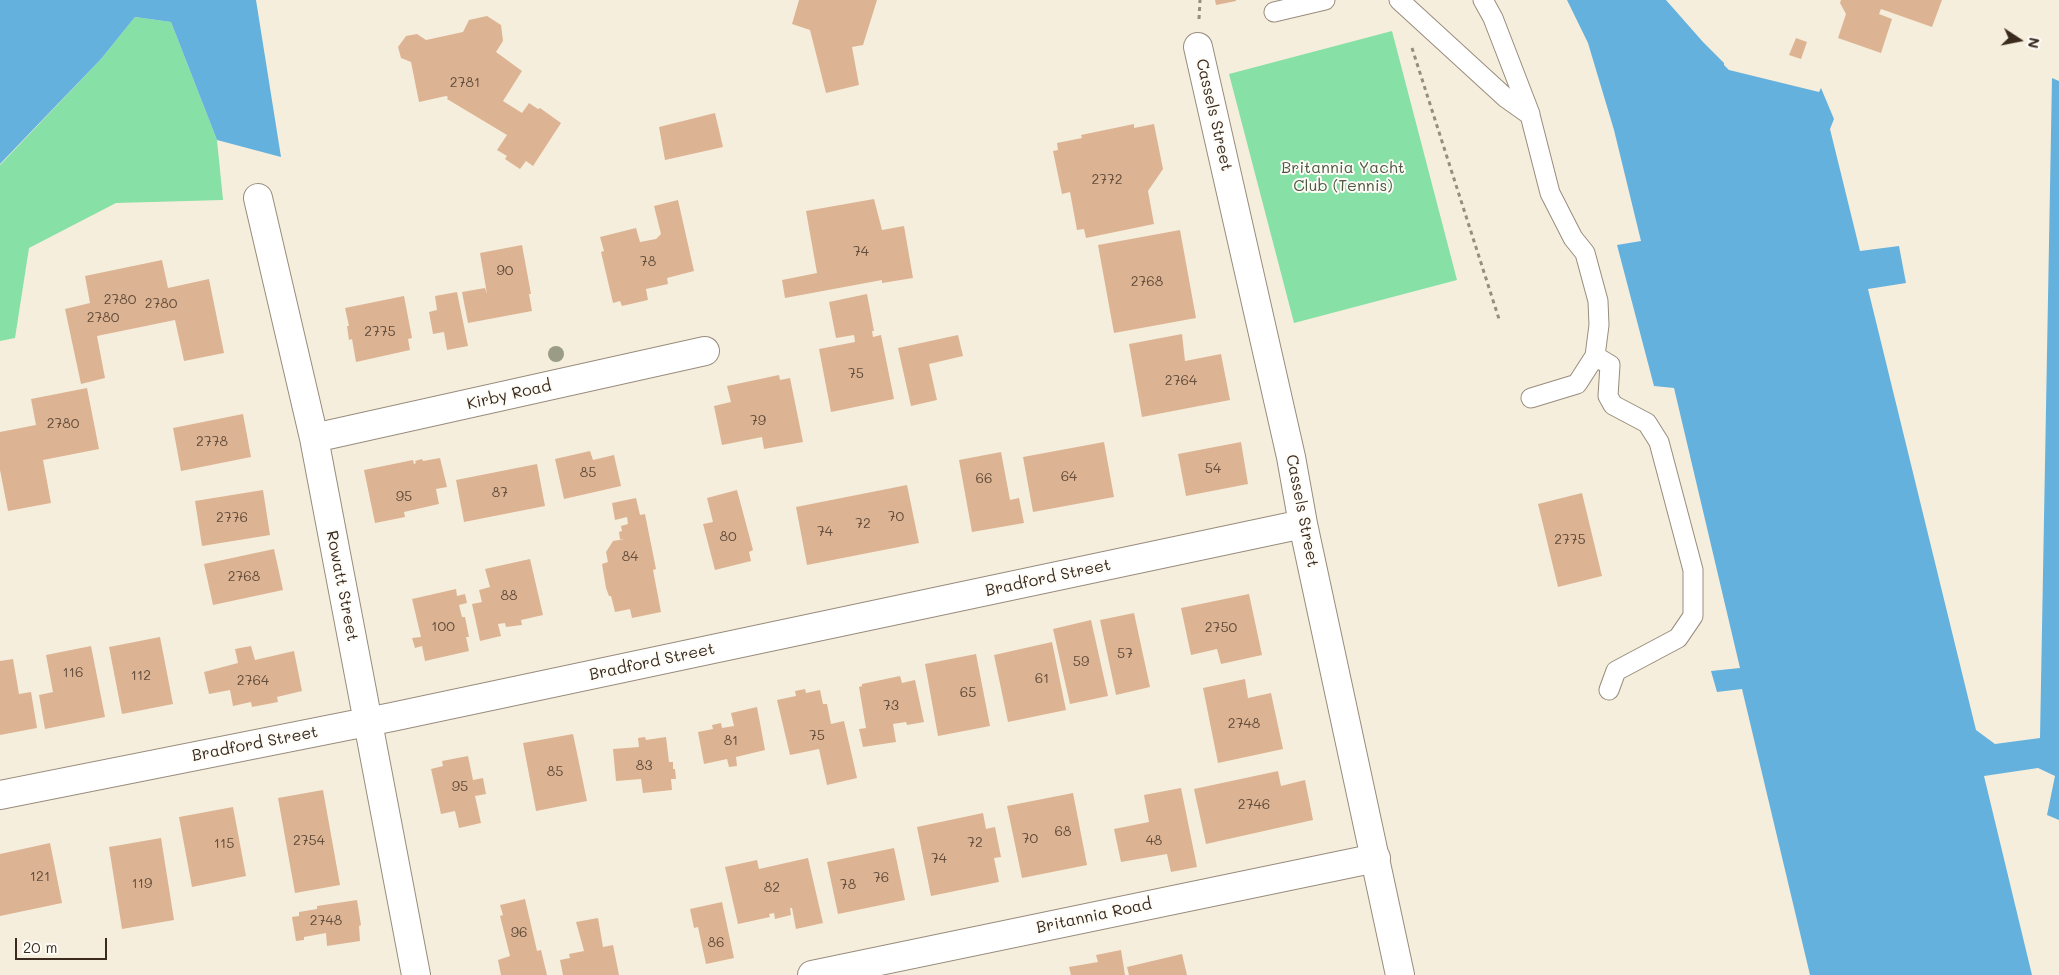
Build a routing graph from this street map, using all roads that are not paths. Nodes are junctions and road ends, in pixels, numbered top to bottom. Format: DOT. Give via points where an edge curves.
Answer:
graph roads {
  1 [pos="1325,0"];
  2 [pos="1398,0"];
  3 [pos="1483,0"];
  4 [pos="1274,12"];
  5 [pos="1198,47"];
  6 [pos="1530,115"];
  7 [pos="258,198"];
  8 [pos="705,351"];
  9 [pos="1595,356"];
  10 [pos="1531,398"];
  11 [pos="314,438"];
  12 [pos="1303,524"];
  13 [pos="1609,690"];
  14 [pos="368,722"];
  15 [pos="0,795"];
  16 [pos="1376,858"];
  17 [pos="416,975"];
  18 [pos="812,975"];
  19 [pos="1400,975"];
  1 -- 4 [label="lane"];
  2 -- 6 [label="lane" via="1506,98"];
  3 -- 6 [label="lane"];
  5 -- 12 [label="street, Cassels Street" via="1292,457"];
  6 -- 9 [label="lane" via="1550,193 1573,238 1585,252 1598,301"];
  7 -- 11 [label="street, Rowatt Street"];
  8 -- 11 [label="street, Kirby Road"];
  9 -- 10 [label="lane" via="1577,384"];
  9 -- 13 [label="lane" via="1610,365 1608,396 1613,405 1646,423 1659,442 1693,570 1693,616 1678,638 1616,671"];
  11 -- 14 [label="street, Rowatt Street"];
  12 -- 14 [label="street, Bradford Street"];
  12 -- 16 [label="street, Cassels Street"];
  14 -- 15 [label="street, Bradford Street"];
  14 -- 17 [label="street, Rowatt Street"];
  16 -- 18 [label="street, Britannia Road"];
  16 -- 19 [label="street, Cassels Street"];
}
